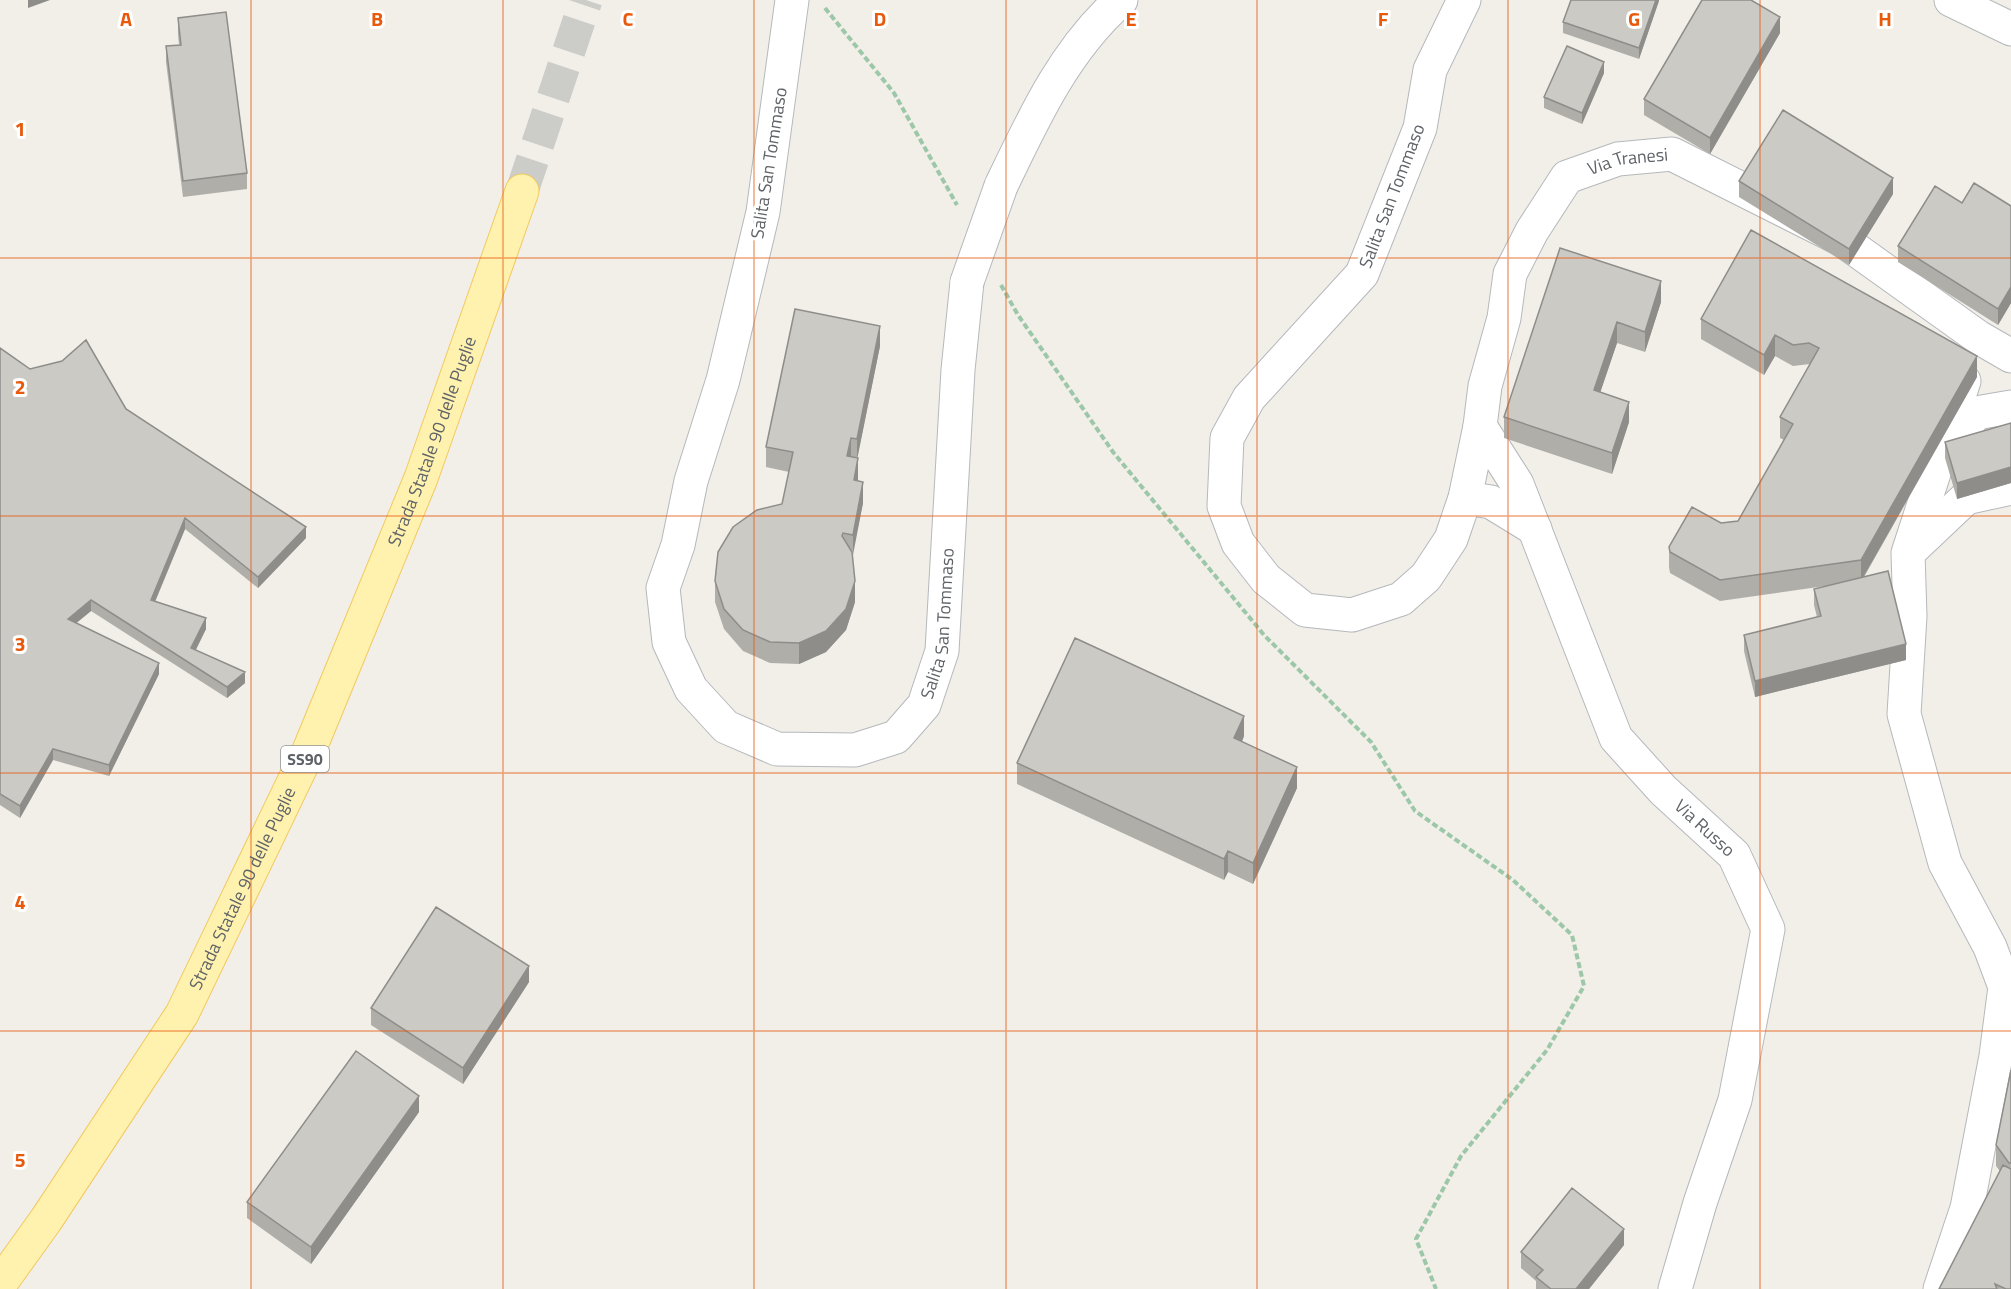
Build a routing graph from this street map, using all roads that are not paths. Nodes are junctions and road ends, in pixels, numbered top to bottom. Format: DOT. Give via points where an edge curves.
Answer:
graph roads {
  1 [pos="792,0"];
  2 [pos="1122,0"];
  3 [pos="1464,0"];
  4 [pos="1951,0"];
  5 [pos="2011,29"];
  6 [pos="522,191"];
  7 [pos="1978,337"];
  8 [pos="2011,356"];
  9 [pos="2011,406"];
  10 [pos="1480,426"];
  11 [pos="1937,463"];
  12 [pos="2011,488"];
  13 [pos="1465,498"];
  14 [pos="1535,529"];
  15 [pos="1908,553"];
  16 [pos="0,1284"];
  17 [pos="1675,1289"];
  18 [pos="1940,1289"];
  1 -- 2 [label="street, Salita San Tommaso, bridge" via="764,212 723,380 663,588 669,642 691,689 726,727 777,749 855,750 896,736 924,705 942,651 958,370 1001,186 1040,105 1076,50"];
  3 -- 13 [label="street, Salita San Tommaso" via="1430,70 1420,128 1362,274 1249,398 1227,438 1224,506 1238,543 1266,579 1305,610 1352,615 1401,599 1426,577 1451,539"];
  4 -- 5 [label="street"];
  6 -- 16 [label="main road, Strada Statale 90 delle Puglie / SS90" via="421,478 310,748 182,1014"];
  7 -- 8 [label="street, Via Tranesi"];
  7 -- 10 [label="street, Via Tranesi" via="1841,239 1672,154 1617,159 1567,177 1532,231 1510,274"];
  7 -- 11 [label="street"];
  9 -- 11 [label="street" via="1976,413"];
  10 -- 13 [label="street, Via Tranesi"];
  10 -- 14 [label="street, Via Russo" via="1517,484"];
  11 -- 15 [label="street"];
  12 -- 15 [label="street" via="1966,498"];
  13 -- 14 [label="street" via="1491,502"];
  14 -- 17 [label="street, Via Russo" via="1616,738 1663,790 1734,855 1768,929 1735,1100"];
  15 -- 18 [label="street" via="1910,615 1904,714 1945,863 1990,947 2005,987 1967,1208"];
}
